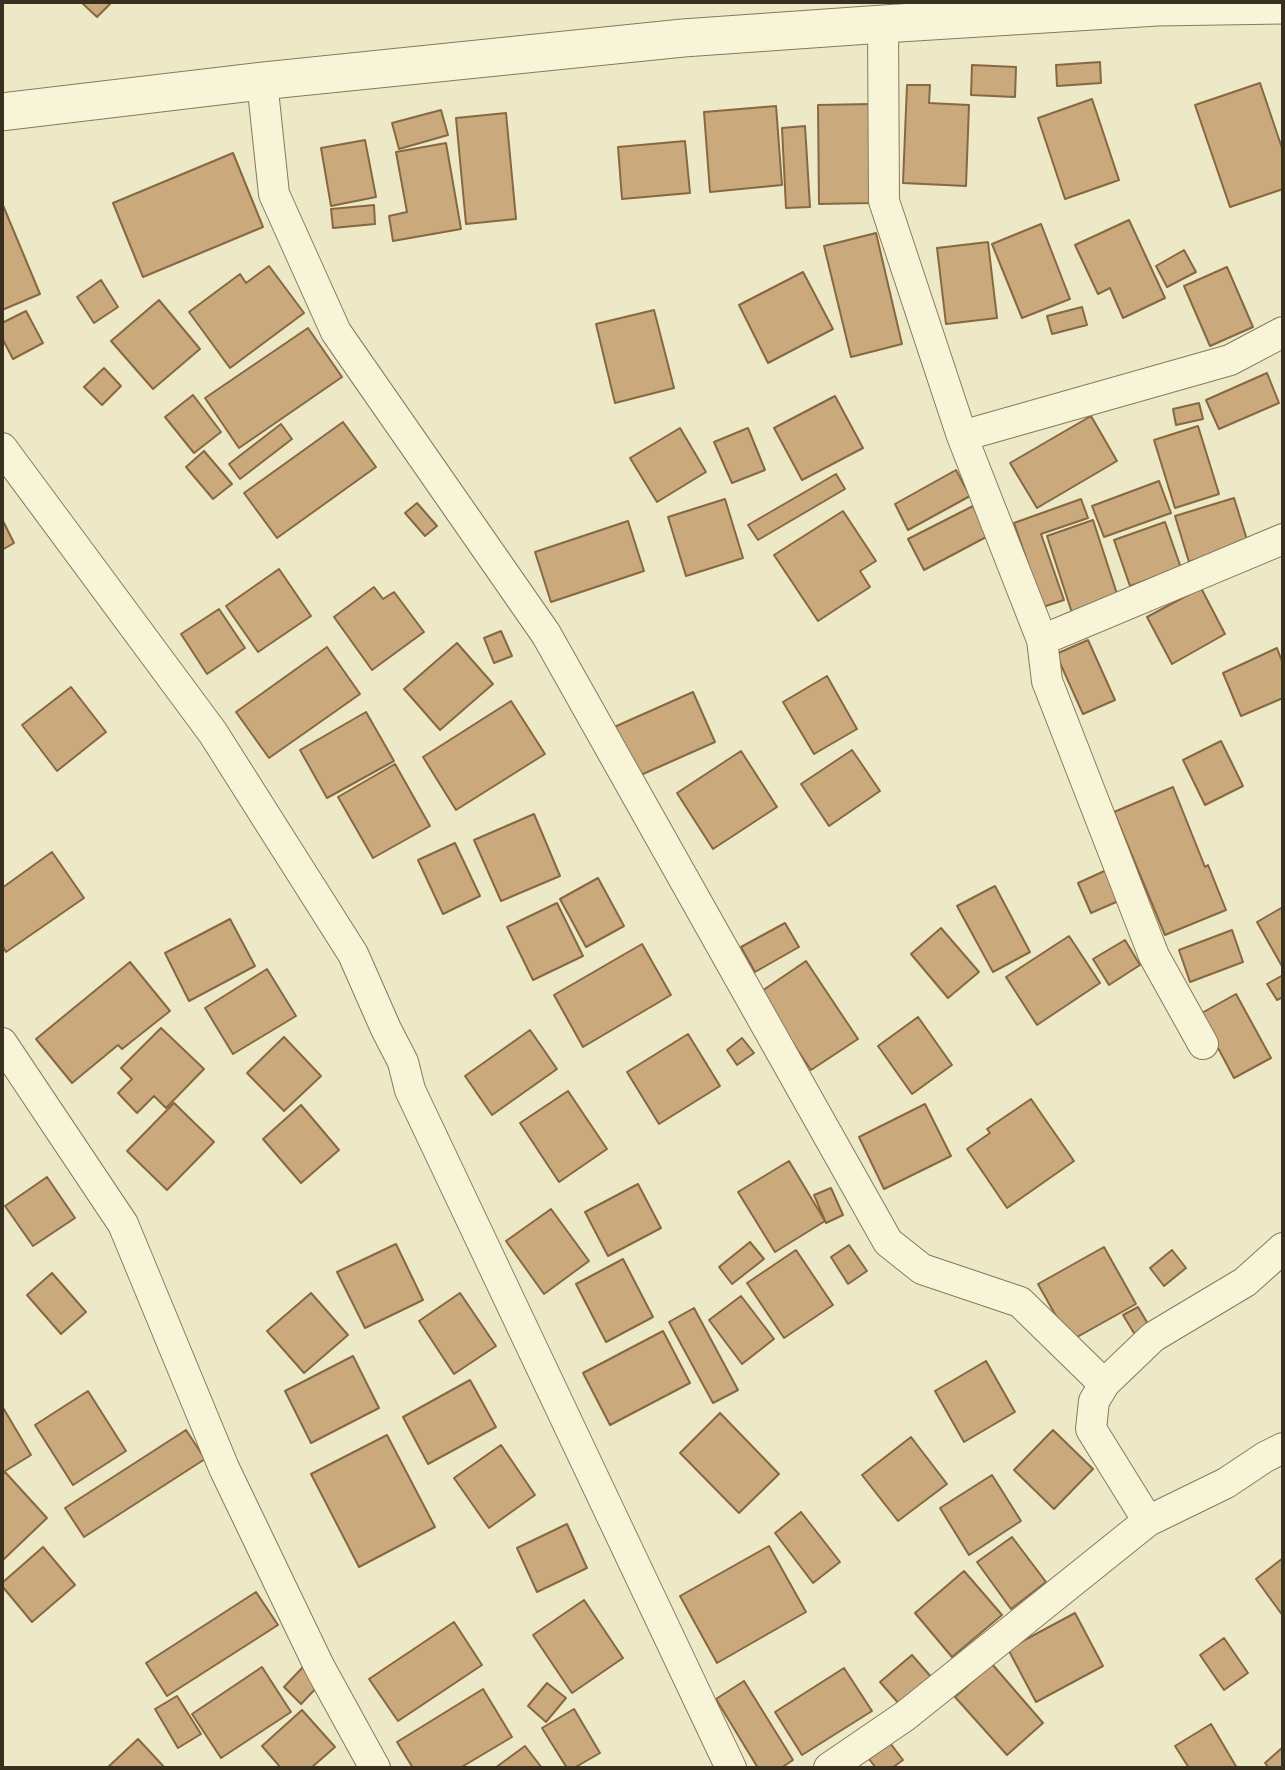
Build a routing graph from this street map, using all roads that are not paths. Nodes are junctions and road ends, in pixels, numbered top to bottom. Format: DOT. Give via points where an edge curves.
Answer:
graph roads {
  1 [pos="1157,4"];
  2 [pos="1283,5"];
  3 [pos="883,24"];
  4 [pos="262,81"];
  5 [pos="2,112"];
  6 [pos="1283,332"];
  7 [pos="962,436"];
  8 [pos="2,447"];
  9 [pos="1283,539"];
  10 [pos="1042,640"];
  11 [pos="2,1043"];
  12 [pos="1203,1044"];
  13 [pos="1283,1248"];
  14 [pos="1104,1384"];
  15 [pos="1283,1448"];
  16 [pos="1149,1521"];
  17 [pos="376,1768"];
  18 [pos="731,1768"];
  19 [pos="829,1768"];
  1 -- 2 [label="street"];
  1 -- 3 [label="street"];
  3 -- 4 [label="street" via="683,38"];
  3 -- 7 [label="street" via="884,201"];
  4 -- 5 [label="street"];
  4 -- 14 [label="street" via="274,194 336,332 546,634 888,1242 922,1269 1020,1302"];
  6 -- 7 [label="street" via="1230,360"];
  7 -- 10 [label="street"];
  8 -- 18 [label="street" via="213,733 353,954 403,1062 410,1090"];
  9 -- 10 [label="street"];
  10 -- 12 [label="street" via="1047,681 1154,956"];
  11 -- 17 [label="street" via="123,1224 224,1468 319,1666"];
  13 -- 14 [label="street" via="1245,1282 1153,1337"];
  14 -- 16 [label="street" via="1094,1401 1091,1429"];
  15 -- 16 [label="street"];
  16 -- 19 [label="street" via="905,1716"];
}
